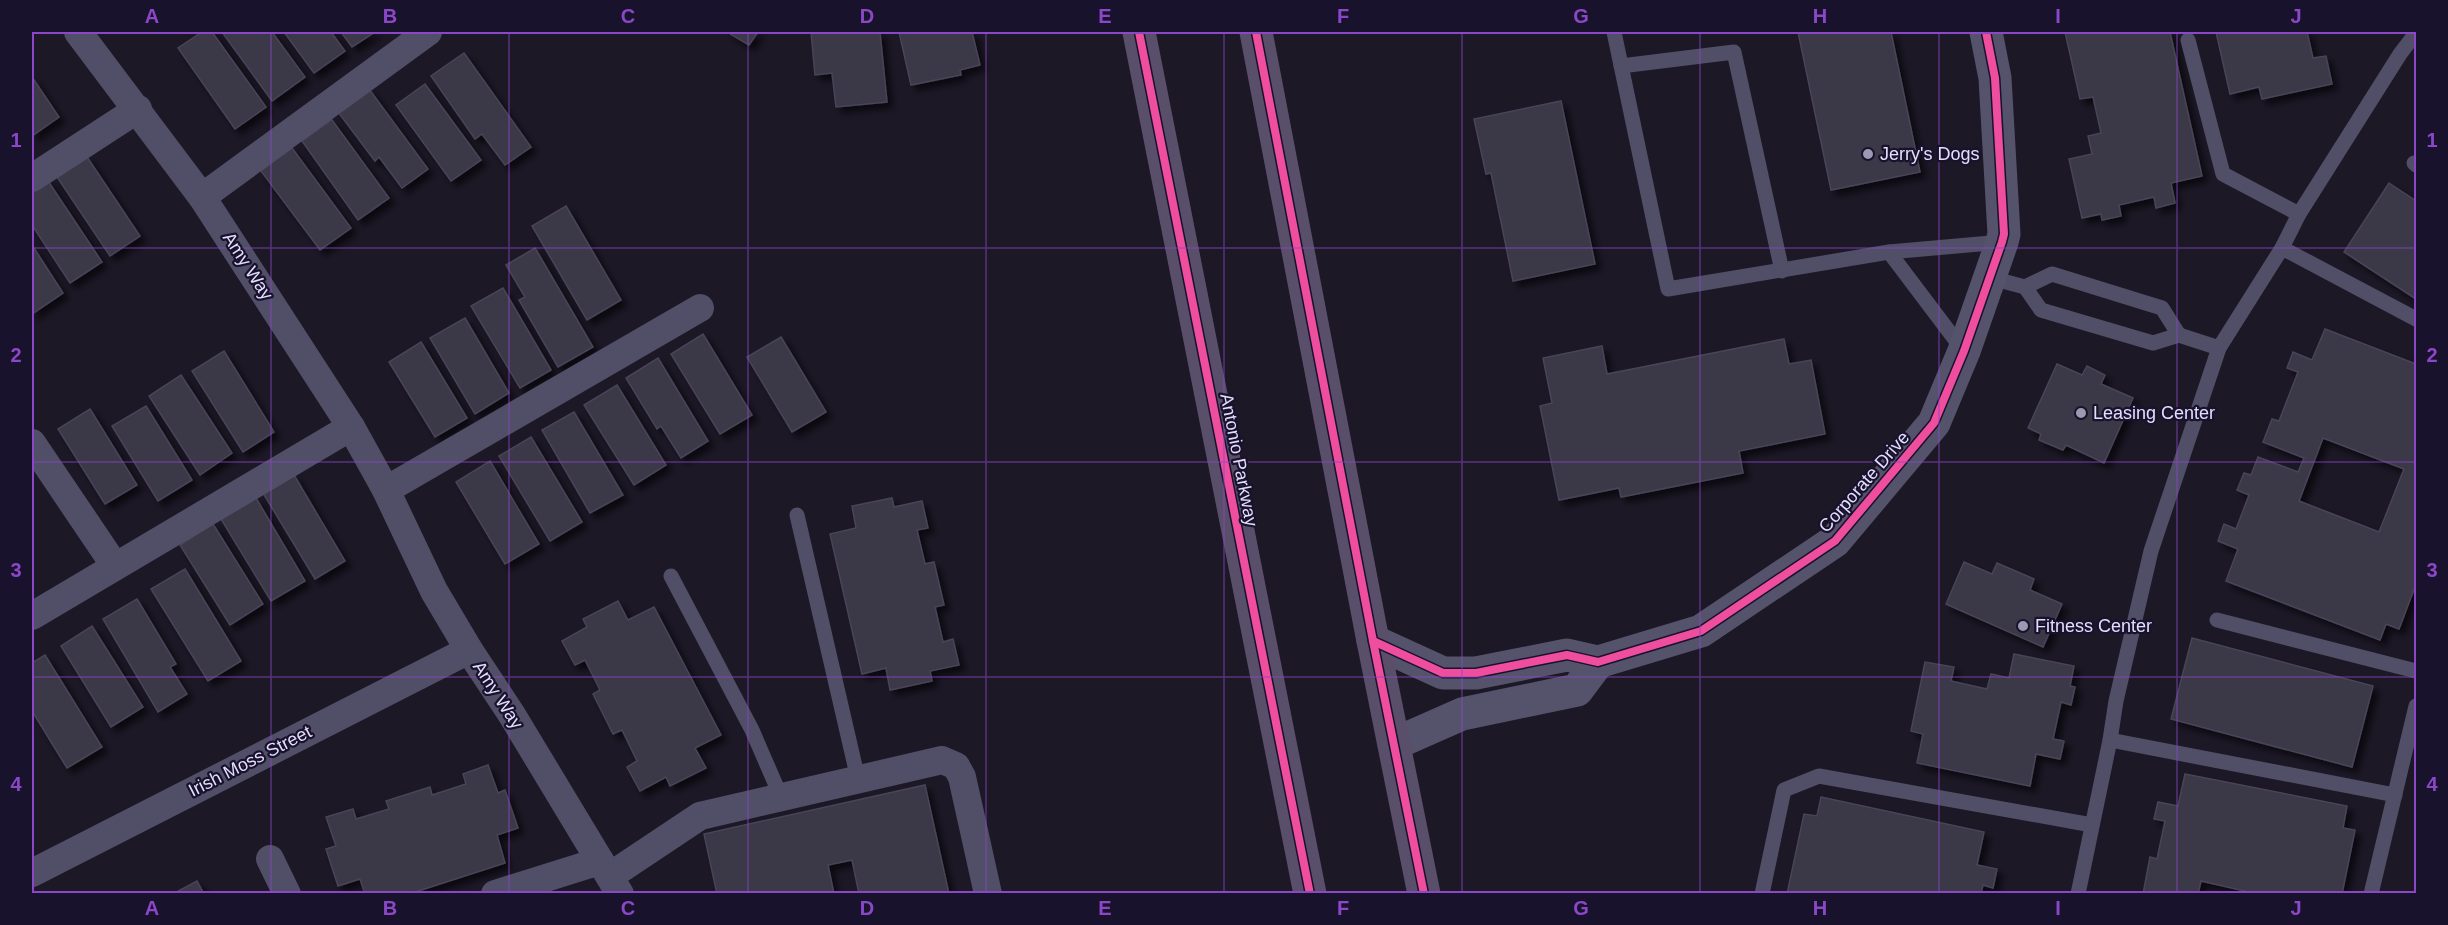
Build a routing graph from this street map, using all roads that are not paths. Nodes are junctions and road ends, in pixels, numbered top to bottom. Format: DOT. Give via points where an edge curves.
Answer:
graph roads {
  1 [pos="78,32"];
  2 [pos="428,32"];
  3 [pos="1140,32"];
  4 [pos="1256,32"];
  5 [pos="1614,32"];
  6 [pos="1986,32"];
  7 [pos="2416,33"];
  8 [pos="2188,40"];
  9 [pos="1622,66"];
  10 [pos="138,109"];
  11 [pos="32,178"];
  12 [pos="202,197"];
  13 [pos="2299,214"];
  14 [pos="2002,242"];
  15 [pos="2282,248"];
  16 [pos="1889,252"];
  17 [pos="1782,271"];
  18 [pos="1991,278"];
  19 [pos="2025,287"];
  20 [pos="700,308"];
  21 [pos="2416,319"];
  22 [pos="2179,335"];
  23 [pos="2219,348"];
  24 [pos="1964,351"];
  25 [pos="351,428"];
  26 [pos="32,443"];
  27 [pos="386,490"];
  28 [pos="797,515"];
  29 [pos="115,566"];
  30 [pos="671,576"];
  31 [pos="32,616"];
  32 [pos="2217,620"];
  33 [pos="1372,641"];
  34 [pos="469,650"];
  35 [pos="1598,662"];
  36 [pos="2416,671"];
  37 [pos="2416,706"];
  38 [pos="2110,740"];
  39 [pos="1394,744"];
  40 [pos="858,779"];
  41 [pos="2395,795"];
  42 [pos="781,797"];
  43 [pos="2092,825"];
  44 [pos="270,859"];
  45 [pos="32,873"];
  46 [pos="610,877"];
  47 [pos="287,894"];
  48 [pos="495,894"];
  49 [pos="988,894"];
  50 [pos="1310,894"];
  51 [pos="1424,894"];
  52 [pos="1762,894"];
  53 [pos="2078,894"];
  54 [pos="2371,894"];
  1 -- 10 [label="street, Amy Way"];
  2 -- 12 [label="street"];
  3 -- 50 [label="main road, Antonio Parkway"];
  4 -- 33 [label="main road"];
  5 -- 9 [label="lane"];
  6 -- 14 [label="street, Corporate Drive" via="1995,78"];
  7 -- 13 [label="lane"];
  8 -- 13 [label="lane" via="2223,174"];
  9 -- 17 [label="lane" via="1734,52"];
  9 -- 17 [label="lane" via="1668,289"];
  10 -- 11 [label="street"];
  10 -- 12 [label="street, Amy Way"];
  12 -- 25 [label="street, Amy Way"];
  13 -- 15 [label="lane"];
  14 -- 16 [label="lane"];
  14 -- 18 [label="street, Corporate Drive"];
  15 -- 21 [label="lane"];
  15 -- 23 [label="lane"];
  16 -- 17 [label="lane"];
  16 -- 24 [label="lane"];
  18 -- 19 [label="lane"];
  18 -- 24 [label="street, Corporate Drive"];
  19 -- 22 [label="lane" via="2041,310 2153,343"];
  19 -- 22 [label="lane" via="2052,274 2162,308"];
  20 -- 27 [label="street"];
  22 -- 23 [label="lane"];
  23 -- 38 [label="lane" via="2151,551"];
  24 -- 35 [label="street, Corporate Drive" via="1934,423 1835,541 1701,631"];
  25 -- 27 [label="street, Amy Way"];
  25 -- 29 [label="street"];
  26 -- 29 [label="street"];
  27 -- 34 [label="street, Amy Way" via="434,591"];
  28 -- 40 [label="lane"];
  29 -- 31 [label="street"];
  30 -- 42 [label="lane" via="752,730"];
  32 -- 36 [label="lane"];
  33 -- 35 [label="street" via="1443,673 1476,673 1567,654"];
  33 -- 39 [label="main road"];
  34 -- 45 [label="street, Irish Moss Street"];
  34 -- 46 [label="street, Amy Way"];
  35 -- 39 [label="street" via="1577,690 1462,714"];
  37 -- 41 [label="lane"];
  38 -- 41 [label="lane"];
  38 -- 43 [label="lane"];
  39 -- 51 [label="main road"];
  40 -- 42 [label="street"];
  40 -- 49 [label="street" via="942,760 956,766 962,777"];
  41 -- 54 [label="lane"];
  42 -- 46 [label="street" via="700,816"];
  43 -- 52 [label="lane" via="1819,776 1784,790"];
  43 -- 53 [label="lane"];
  44 -- 47 [label="street"];
  46 -- 48 [label="street"];
}
